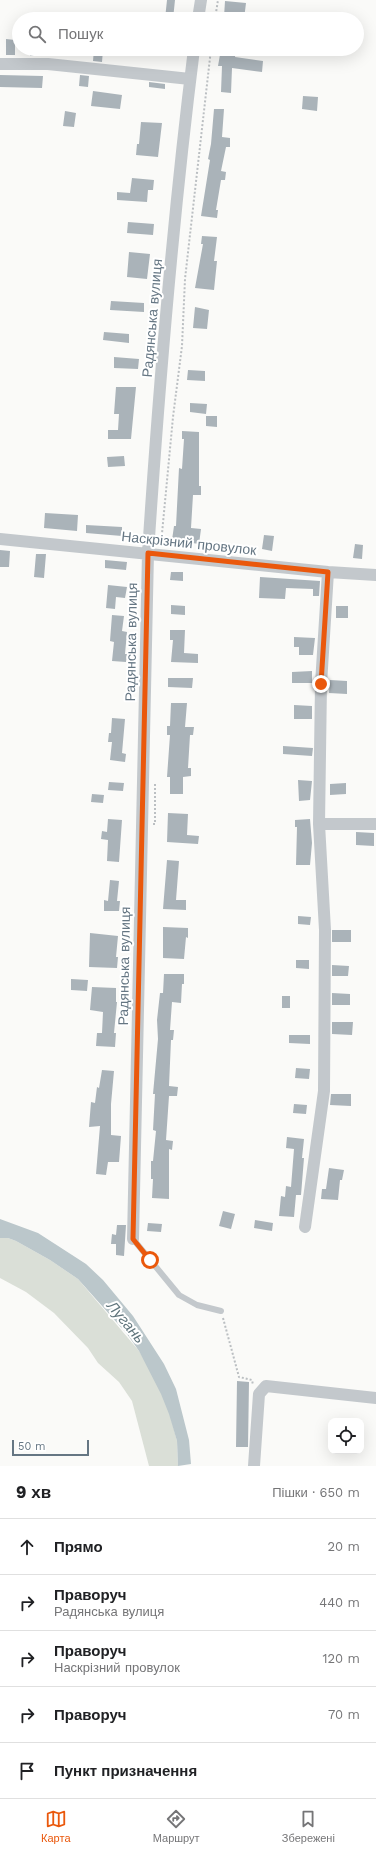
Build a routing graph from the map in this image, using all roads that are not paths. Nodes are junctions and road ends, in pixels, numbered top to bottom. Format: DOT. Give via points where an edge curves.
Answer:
graph roads {
  1 [pos="200,0"];
  2 [pos="199,12"];
  3 [pos="193,56"];
  4 [pos="0,64"];
  5 [pos="190,79"];
  6 [pos="0,539"];
  7 [pos="148,553"];
  8 [pos="328,572"];
  9 [pos="376,575"];
  10 [pos="319,824"];
  11 [pos="376,824"];
  12 [pos="305,1227"];
  13 [pos="133,1239"];
  14 [pos="221,1311"];
  15 [pos="376,1398"];
  16 [pos="254,1466"];
  1 -- 2 [label="street"];
  3 -- 5 [label="street, Радянська вулиця"];
  4 -- 5 [label="street" via="48,64"];
  5 -- 7 [label="street, Радянська вулиця" via="167,315"];
  6 -- 7 [label="street, Наскрізний провулок"];
  7 -- 8 [label="street, Наскрізний провулок"];
  7 -- 13 [label="street, Радянська вулиця"];
  8 -- 9 [label="street, Наскрізний провулок"];
  8 -- 10 [label="street" via="321,684"];
  10 -- 11 [label="street"];
  10 -- 12 [label="street" via="325,930 324,1091"];
  13 -- 14 [label="lane" via="179,1295"];
  15 -- 16 [label="street" via="266,1386 259,1394"];
}
